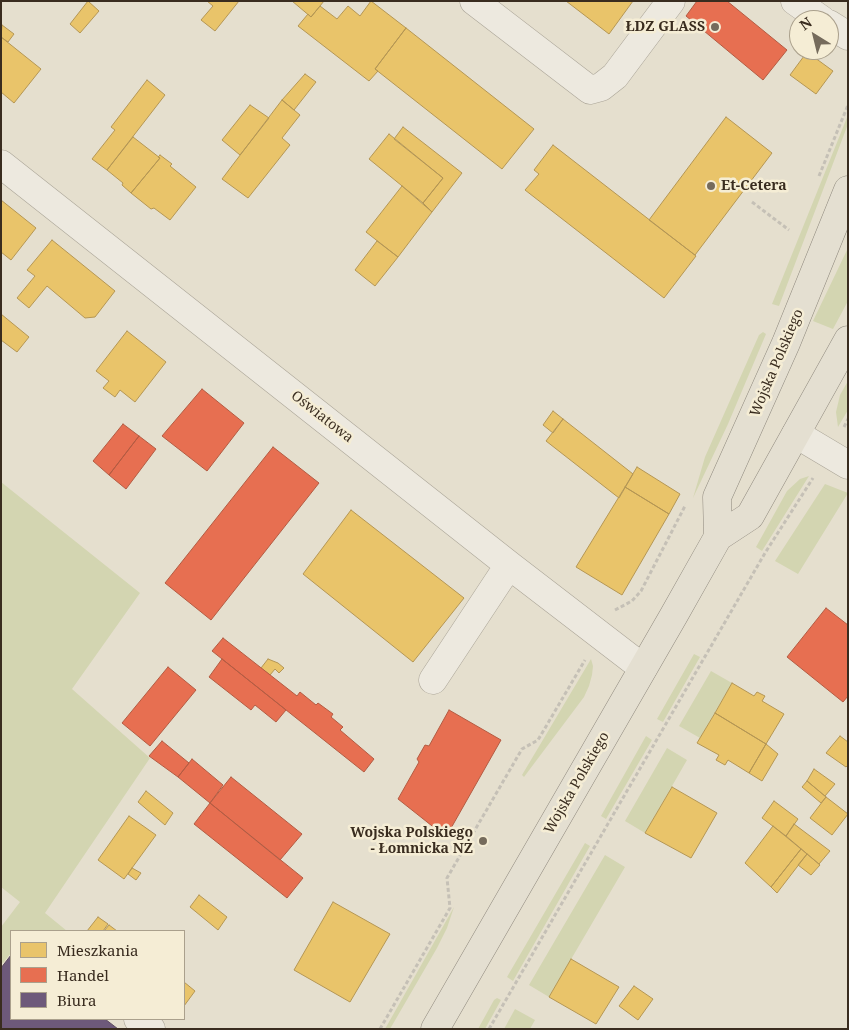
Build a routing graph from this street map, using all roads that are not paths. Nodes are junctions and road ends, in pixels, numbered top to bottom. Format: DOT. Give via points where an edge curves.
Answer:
graph roads {
  1 [pos="474,1"];
  2 [pos="671,1"];
  3 [pos="795,1"];
  4 [pos="808,10"];
  5 [pos="1,164"];
  6 [pos="848,190"];
  7 [pos="848,340"];
  8 [pos="796,434"];
  9 [pos="848,465"];
  10 [pos="718,537"];
  11 [pos="509,564"];
  12 [pos="644,668"];
  13 [pos="433,680"];
  14 [pos="139,1020"];
  15 [pos="151,1029"];
  16 [pos="435,1029"];
  1 -- 2 [label="street" via="590,90 601,87 615,76"];
  3 -- 4 [label="street"];
  5 -- 11 [label="street, Oświatowa"];
  6 -- 10 [label="main road, Wojska Polskiego" via="786,343 717,497"];
  7 -- 8 [label="main road, Wojska Polskiego"];
  8 -- 9 [label="street"];
  8 -- 10 [label="main road, Wojska Polskiego" via="750,516"];
  10 -- 12 [label="main road, Wojska Polskiego"];
  11 -- 12 [label="street, Oświatowa"];
  11 -- 13 [label="street"];
  12 -- 16 [label="main road, Wojska Polskiego"];
  14 -- 15 [label="street"];
}
